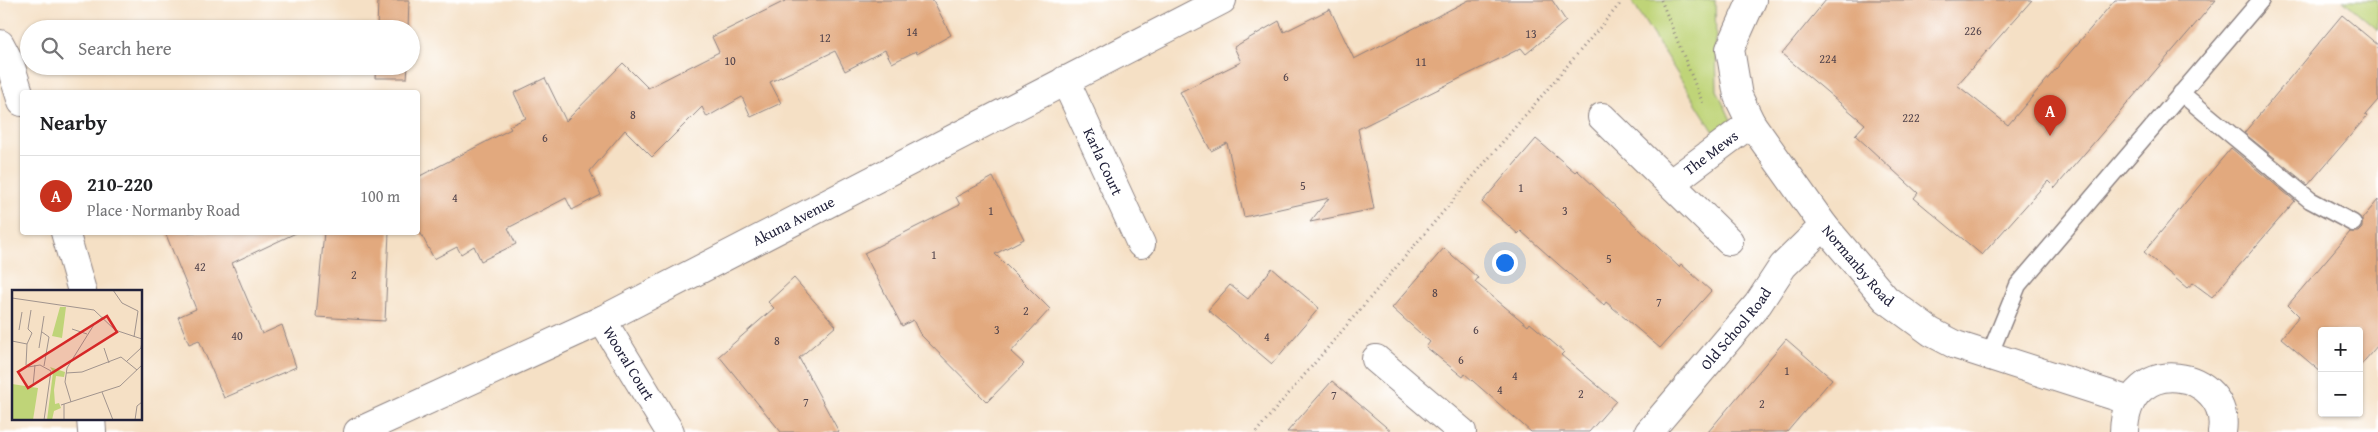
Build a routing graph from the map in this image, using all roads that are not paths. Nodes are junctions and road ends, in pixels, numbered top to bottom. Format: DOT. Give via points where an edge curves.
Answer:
graph roads {
  1 [pos="1222,0"];
  2 [pos="1752,0"];
  3 [pos="2261,0"];
  4 [pos="0,44"];
  5 [pos="1065,80"];
  6 [pos="2181,93"];
  7 [pos="20,95"];
  8 [pos="1602,117"];
  9 [pos="1751,123"];
  10 [pos="1671,183"];
  11 [pos="2354,223"];
  12 [pos="1824,226"];
  13 [pos="66,235"];
  14 [pos="1730,241"];
  15 [pos="1141,244"];
  16 [pos="82,290"];
  17 [pos="602,320"];
  18 [pos="1989,356"];
  19 [pos="1376,359"];
  20 [pos="2130,401"];
  21 [pos="358,432"];
  22 [pos="670,432"];
  23 [pos="1462,432"];
  24 [pos="1649,432"];
  25 [pos="2124,432"];
  26 [pos="2222,432"];
  1 -- 5 [label="street, Akuna Avenue"];
  2 -- 9 [label="street, Normanby Road" via="1730,49 1738,96"];
  3 -- 6 [label="lane"];
  4 -- 7 [label="street" via="10,61"];
  5 -- 15 [label="street, Karla Court"];
  5 -- 17 [label="street, Akuna Avenue"];
  6 -- 11 [label="lane" via="2310,200"];
  6 -- 18 [label="lane" via="2018,284"];
  8 -- 10 [label="street, The Mews"];
  9 -- 10 [label="street, The Mews"];
  9 -- 12 [label="street, Normanby Road"];
  10 -- 14 [label="street, The Mews"];
  12 -- 18 [label="street, Normanby Road" via="1886,299 1931,332"];
  12 -- 24 [label="street, Old School Road" via="1784,266 1758,304"];
  13 -- 16 [label="street"];
  17 -- 21 [label="street, Akuna Avenue"];
  17 -- 22 [label="street, Wooral Court"];
  18 -- 20 [label="street, Normanby Road"];
  19 -- 23 [label="street"];
  20 -- 25 [label="street" via="2124,417"];
  20 -- 26 [label="street" via="2149,382 2165,377 2183,377 2211,394 2219,408"];
}
